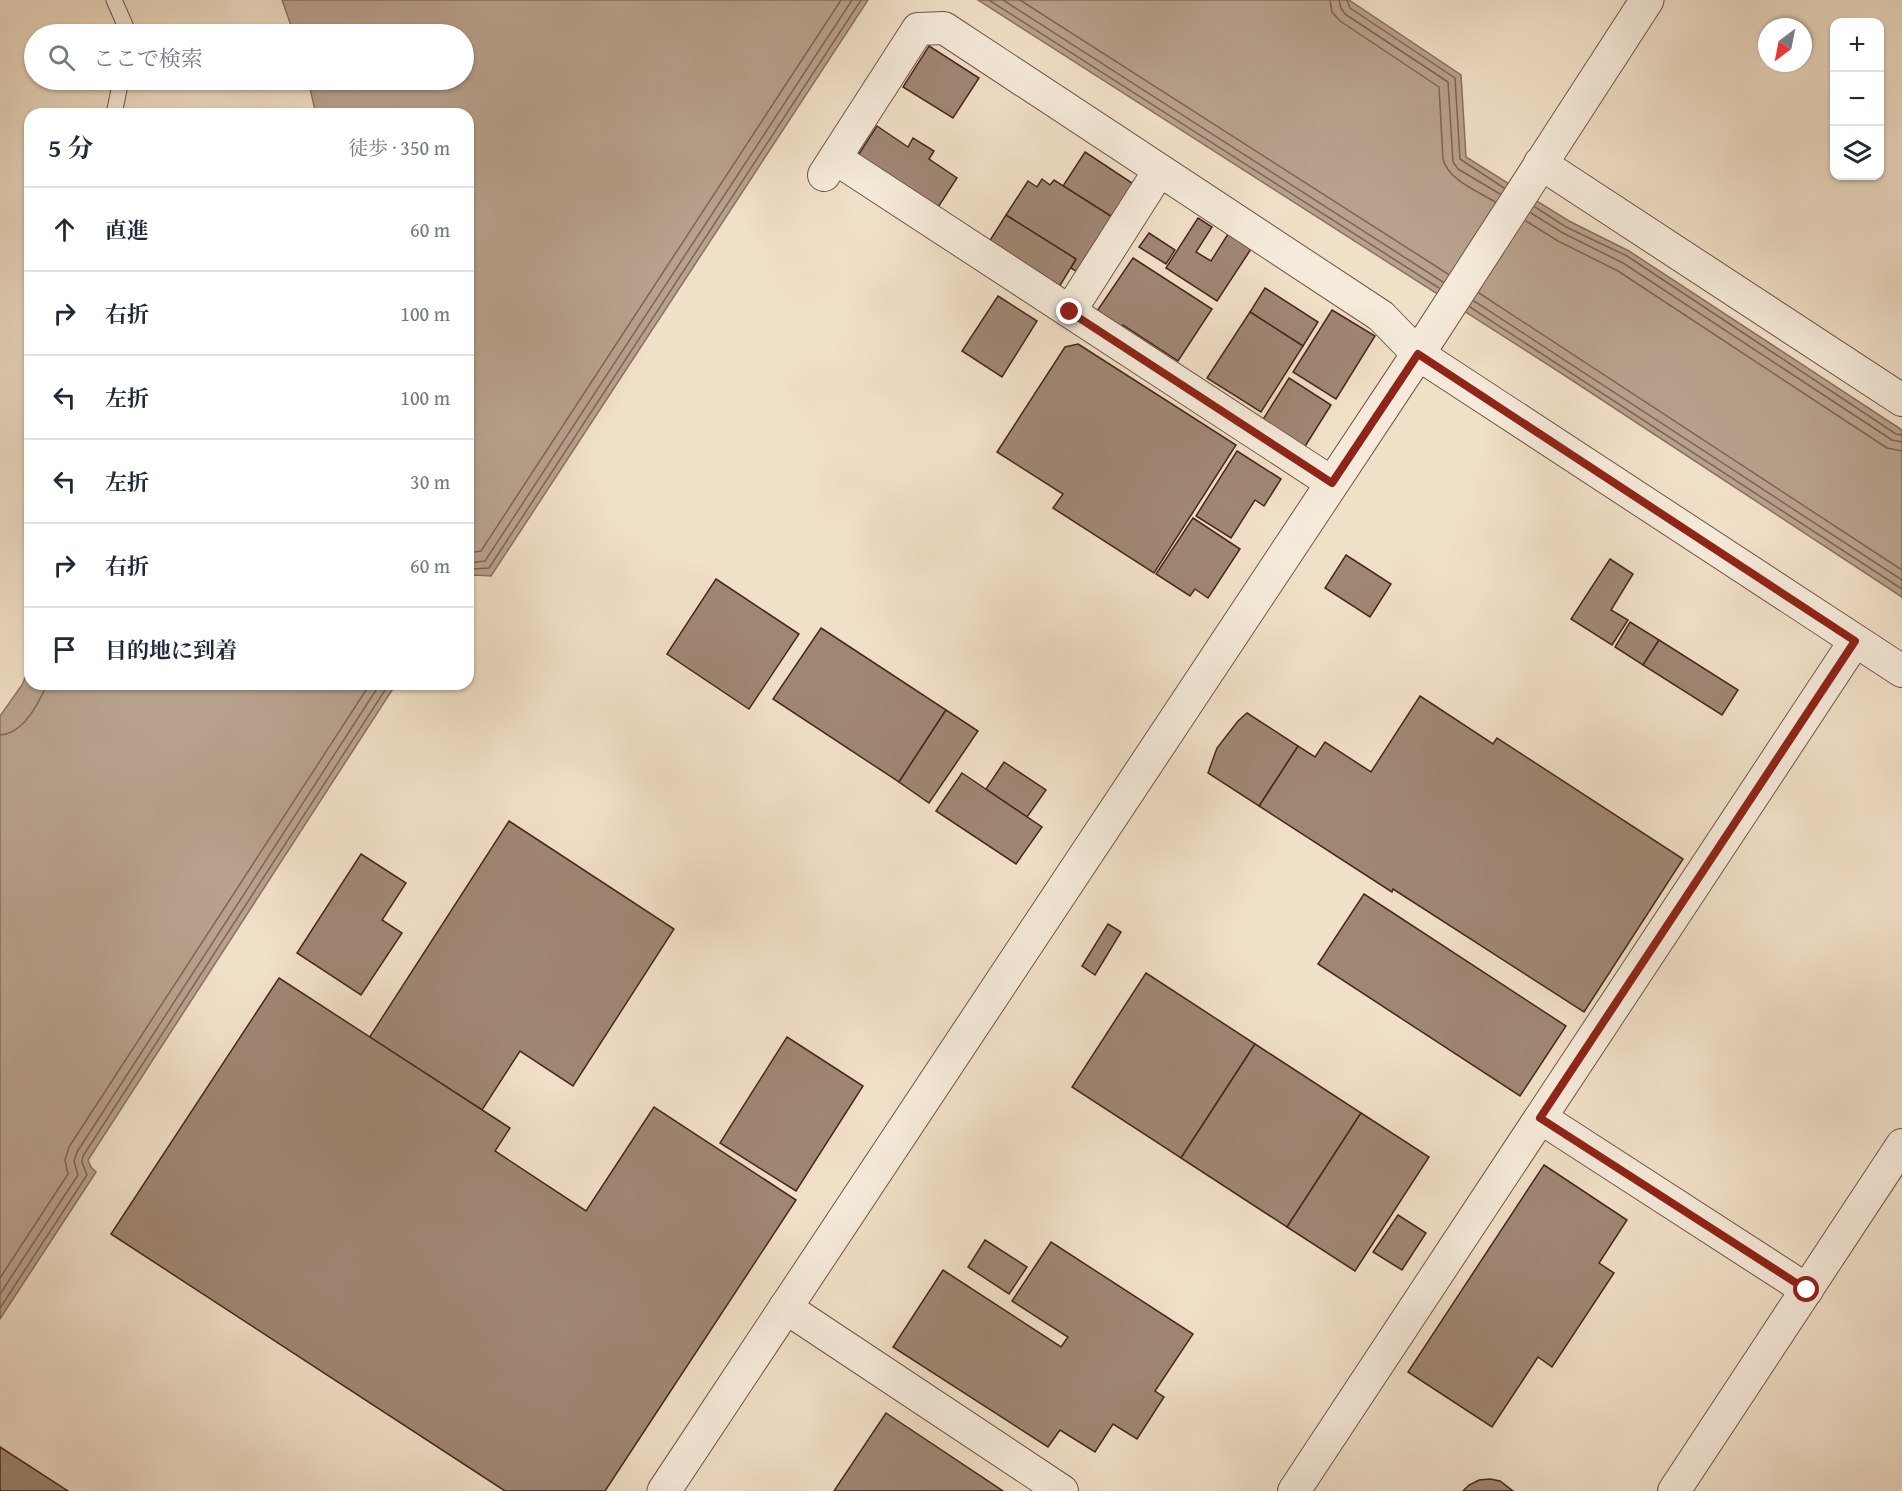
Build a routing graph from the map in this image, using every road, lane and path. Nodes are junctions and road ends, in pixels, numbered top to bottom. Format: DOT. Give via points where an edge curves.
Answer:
graph roads {
  1 [pos="114,0"];
  2 [pos="1647,0"];
  3 [pos="125,24"];
  4 [pos="120,90"];
  5 [pos="115,108"];
  6 [pos="1159,171"];
  7 [pos="1534,172"];
  8 [pos="1070,312"];
  9 [pos="1418,354"];
  10 [pos="1902,400"];
  11 [pos="1332,483"];
  12 [pos="1855,641"];
  13 [pos="1902,671"];
  14 [pos="1540,1118"];
  15 [pos="1902,1145"];
  16 [pos="1807,1290"];
  17 [pos="785,1308"];
  18 [pos="664,1491"];
  19 [pos="1062,1491"];
  20 [pos="1294,1491"];
  21 [pos="1674,1491"];
  1 -- 3 [label="lane"];
  2 -- 7 [label="street"];
  4 -- 5 [label="lane"];
  6 -- 8 [label="street"];
  6 -- 8 [label="street" via="944,28 918,28 829,166"];
  6 -- 9 [label="street" via="1381,316"];
  7 -- 9 [label="street"];
  7 -- 10 [label="street"];
  8 -- 11 [label="street"];
  9 -- 11 [label="street"];
  9 -- 12 [label="street"];
  11 -- 17 [label="street"];
  12 -- 13 [label="street"];
  12 -- 14 [label="street"];
  14 -- 16 [label="street"];
  14 -- 20 [label="street"];
  15 -- 16 [label="street"];
  16 -- 21 [label="street"];
  17 -- 18 [label="street"];
  17 -- 19 [label="street"];
}
